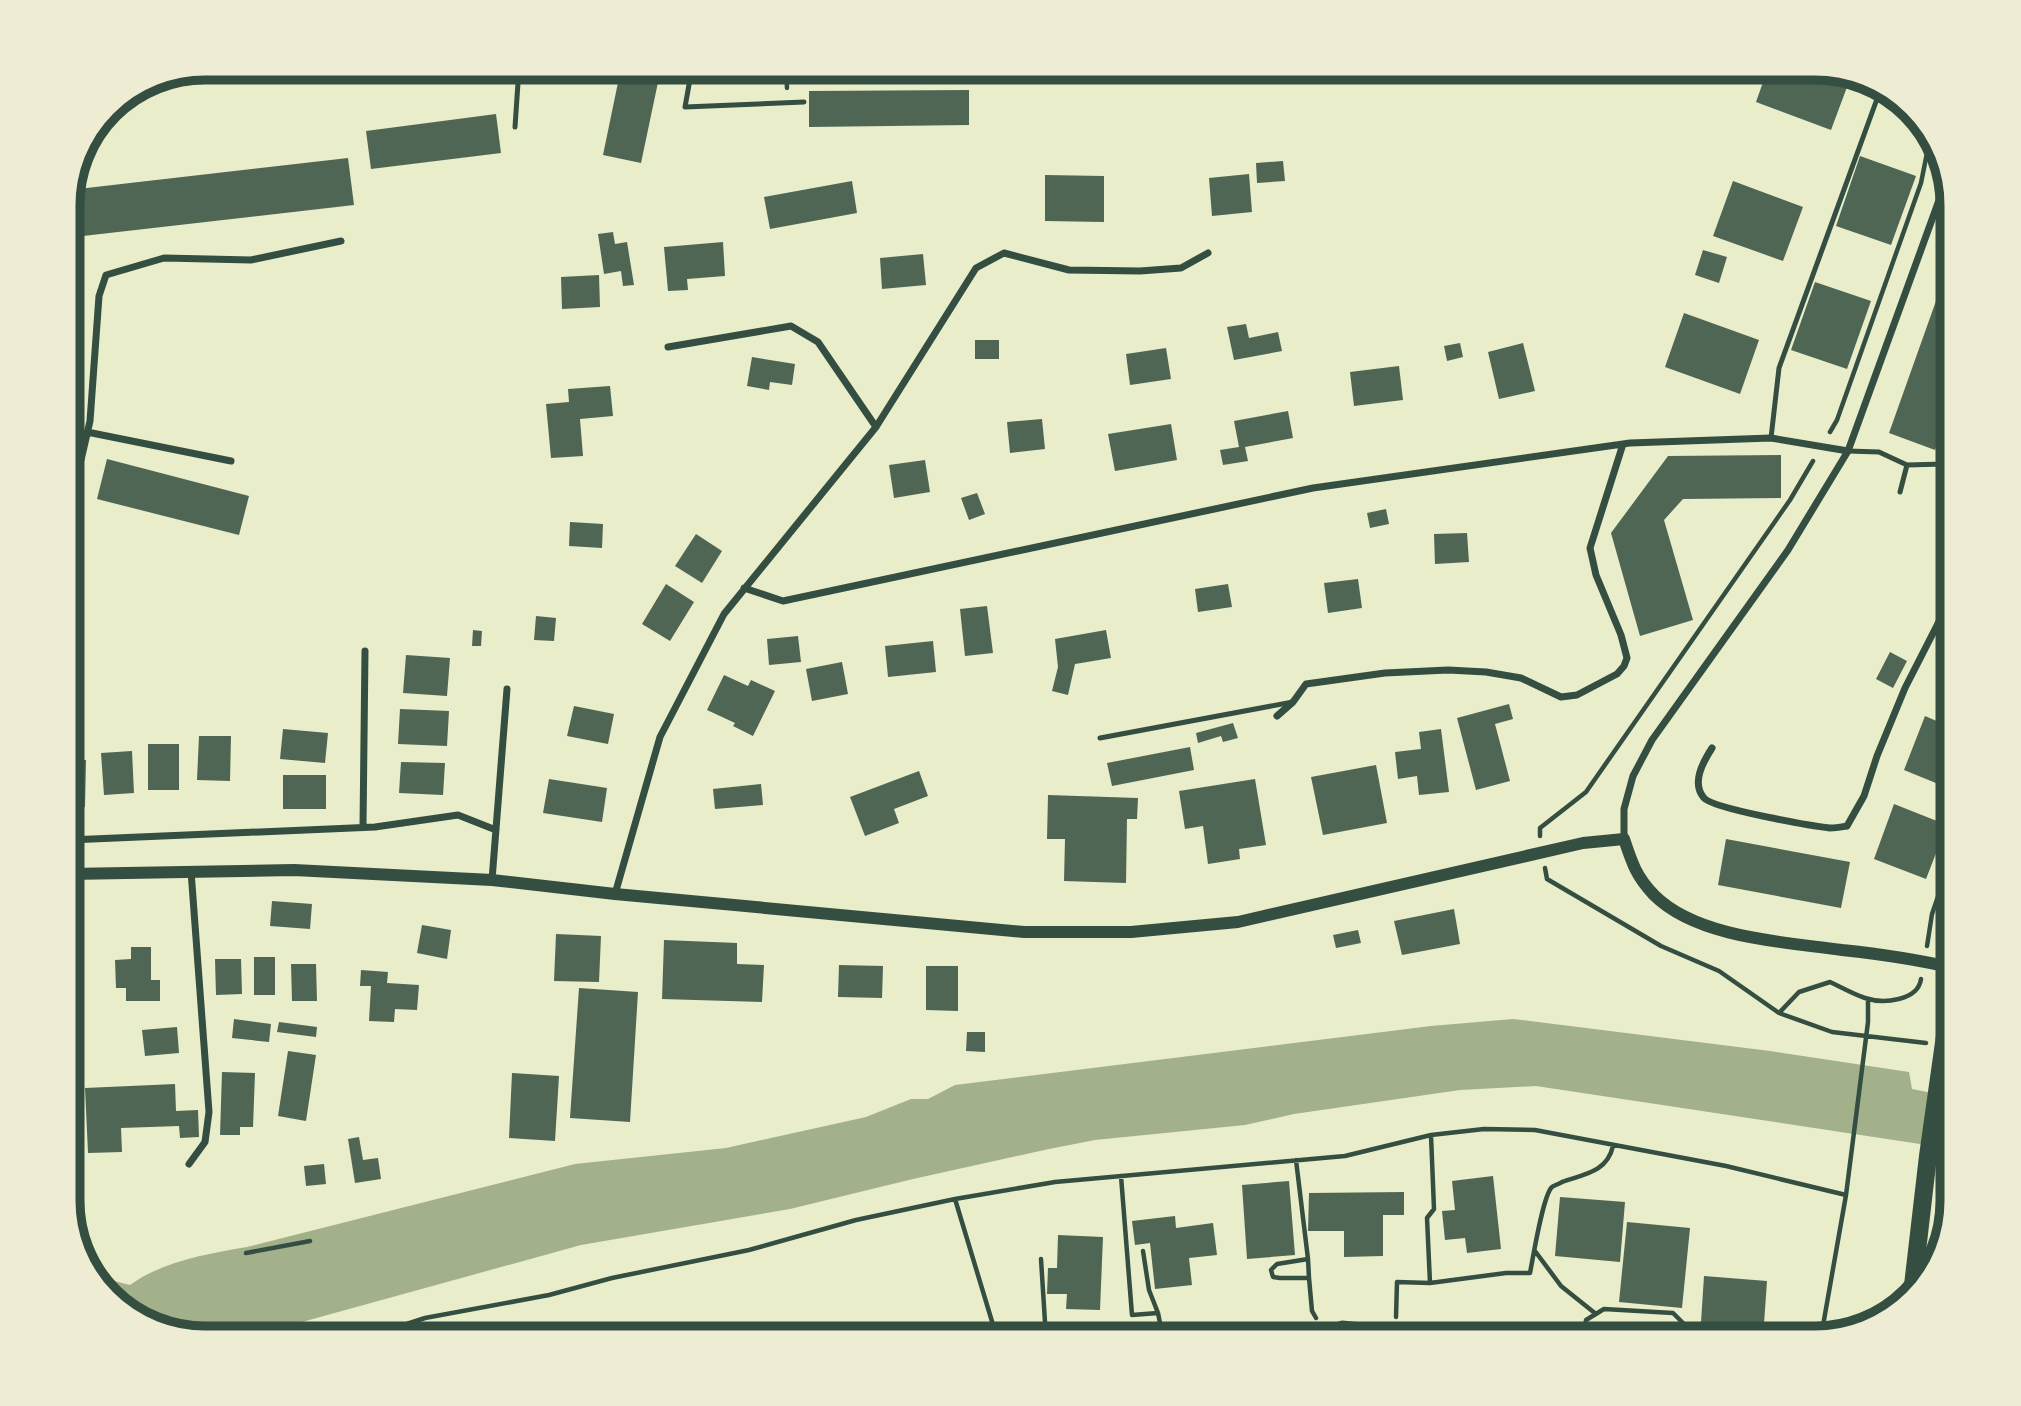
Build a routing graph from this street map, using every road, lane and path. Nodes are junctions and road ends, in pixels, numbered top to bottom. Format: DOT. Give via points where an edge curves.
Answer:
graph roads {
  1 [pos="1253,80"];
  2 [pos="1323,80"];
  3 [pos="518,81"];
  4 [pos="690,81"];
  5 [pos="1878,97"];
  6 [pos="804,102"];
  7 [pos="515,127"];
  8 [pos="1928,150"];
  9 [pos="1940,209"];
  10 [pos="341,241"];
  11 [pos="1209,253"];
  12 [pos="668,347"];
  13 [pos="876,427"];
  14 [pos="87,432"];
  15 [pos="1772,438"];
  16 [pos="1623,444"];
  17 [pos="1821,447"];
  18 [pos="1848,451"];
  19 [pos="81,460"];
  20 [pos="231,461"];
  21 [pos="1940,464"];
  22 [pos="1907,466"];
  23 [pos="1900,492"];
  24 [pos="744,588"];
  25 [pos="1940,619"];
  26 [pos="365,651"];
  27 [pos="507,689"];
  28 [pos="1293,702"];
  29 [pos="1277,716"];
  30 [pos="1101,738"];
  31 [pos="1712,748"];
  32 [pos="363,827"];
  33 [pos="496,830"];
  34 [pos="81,839"];
  35 [pos="1624,839"];
  36 [pos="1543,853"];
  37 [pos="191,871"];
  38 [pos="81,874"];
  39 [pos="492,880"];
  40 [pos="615,894"];
  41 [pos="1940,965"];
  42 [pos="1868,999"];
  43 [pos="1779,1013"];
  44 [pos="1927,1043"];
  45 [pos="1940,1066"];
  46 [pos="1431,1135"];
  47 [pos="1613,1146"];
  48 [pos="1296,1160"];
  49 [pos="189,1164"];
  50 [pos="1121,1176"];
  51 [pos="1846,1195"];
  52 [pos="955,1199"];
  53 [pos="310,1241"];
  54 [pos="1534,1250"];
  55 [pos="1143,1251"];
  56 [pos="246,1253"];
  57 [pos="1041,1259"];
  58 [pos="1307,1259"];
  59 [pos="1309,1278"];
  60 [pos="1914,1278"];
  61 [pos="1430,1283"];
  62 [pos="1158,1313"];
  63 [pos="1596,1314"];
  64 [pos="1823,1325"];
  65 [pos="401,1326"];
  66 [pos="993,1326"];
  67 [pos="1045,1326"];
  68 [pos="1161,1326"];
  69 [pos="1320,1326"];
  70 [pos="1334,1326"];
  71 [pos="1363,1326"];
  72 [pos="1396,1326"];
  73 [pos="1586,1326"];
  74 [pos="1686,1326"];
  1 -- 2 [label="path"];
  3 -- 7 [label="lane"];
  4 -- 6 [label="lane" via="685,107"];
  5 -- 15 [label="lane" via="1779,368"];
  8 -- 17 [label="path" via="1921,183 1837,421"];
  9 -- 18 [label="street"];
  10 -- 14 [label="street" via="251,260 164,258 106,275"];
  11 -- 13 [label="street" via="1181,268 1140,271 1069,270 1004,253 976,268"];
  12 -- 13 [label="street" via="792,326 818,341"];
  13 -- 24 [label="street"];
  14 -- 19 [label="street"];
  14 -- 20 [label="street"];
  15 -- 16 [label="street"];
  15 -- 17 [label="street"];
  16 -- 24 [label="street" via="1313,488 783,601"];
  16 -- 28 [label="street" via="1590,548 1627,658 1616,674 1577,695 1561,696 1521,678 1486,672 1385,673 1306,684"];
  17 -- 18 [label="street"];
  17 -- 36 [label="path" via="1790,500 1586,792 1540,828"];
  18 -- 22 [label="lane" via="1879,452"];
  18 -- 35 [label="street" via="1788,550 1652,740 1633,776 1624,809"];
  21 -- 22 [label="lane"];
  22 -- 23 [label="lane"];
  24 -- 40 [label="street" via="724,614 660,737"];
  25 -- 31 [label="street" via="1905,688 1864,796 1847,826 1832,828 1755,814 1705,799 1699,787 1700,766"];
  26 -- 32 [label="street"];
  27 -- 33 [label="street"];
  28 -- 29 [label="street"];
  28 -- 30 [label="lane"];
  32 -- 33 [label="street" via="458,815"];
  32 -- 34 [label="street"];
  33 -- 39 [label="street"];
  35 -- 36 [label="street"];
  35 -- 41 [label="street" via="1635,871 1656,896 1708,926 1751,938"];
  36 -- 40 [label="street" via="1238,922 1131,932 1024,932"];
  37 -- 38 [label="street"];
  37 -- 39 [label="street" via="294,870"];
  37 -- 49 [label="street" via="209,1112 205,1142"];
  39 -- 40 [label="street"];
  42 -- 51 [label="path"];
  43 -- 44 [label="path" via="1832,1032"];
  45 -- 60 [label="main road"];
  46 -- 47 [label="path" via="1535,1130"];
  46 -- 48 [label="path" via="1345,1156"];
  46 -- 61 [label="path"];
  47 -- 51 [label="path" via="1726,1166"];
  47 -- 54 [label="path" via="1604,1164 1552,1186"];
  48 -- 50 [label="path"];
  48 -- 58 [label="path"];
  50 -- 52 [label="path"];
  50 -- 62 [label="path" via="1132,1315"];
  51 -- 64 [label="path"];
  52 -- 65 [label="path" via="749,1250"];
  52 -- 66 [label="path"];
  53 -- 56 [label="path"];
  54 -- 61 [label="path" via="1530,1273"];
  54 -- 63 [label="path" via="1561,1286"];
  55 -- 62 [label="path"];
  57 -- 67 [label="path"];
  58 -- 59 [label="path"];
  58 -- 59 [label="path" via="1277,1264 1271,1270 1273,1277"];
  59 -- 69 [label="path" via="1312,1311"];
  61 -- 72 [label="path" via="1397,1282"];
  62 -- 68 [label="path"];
  63 -- 73 [label="path"];
  63 -- 74 [label="path" via="1604,1309 1673,1313"];
  70 -- 71 [label="street"];
}
